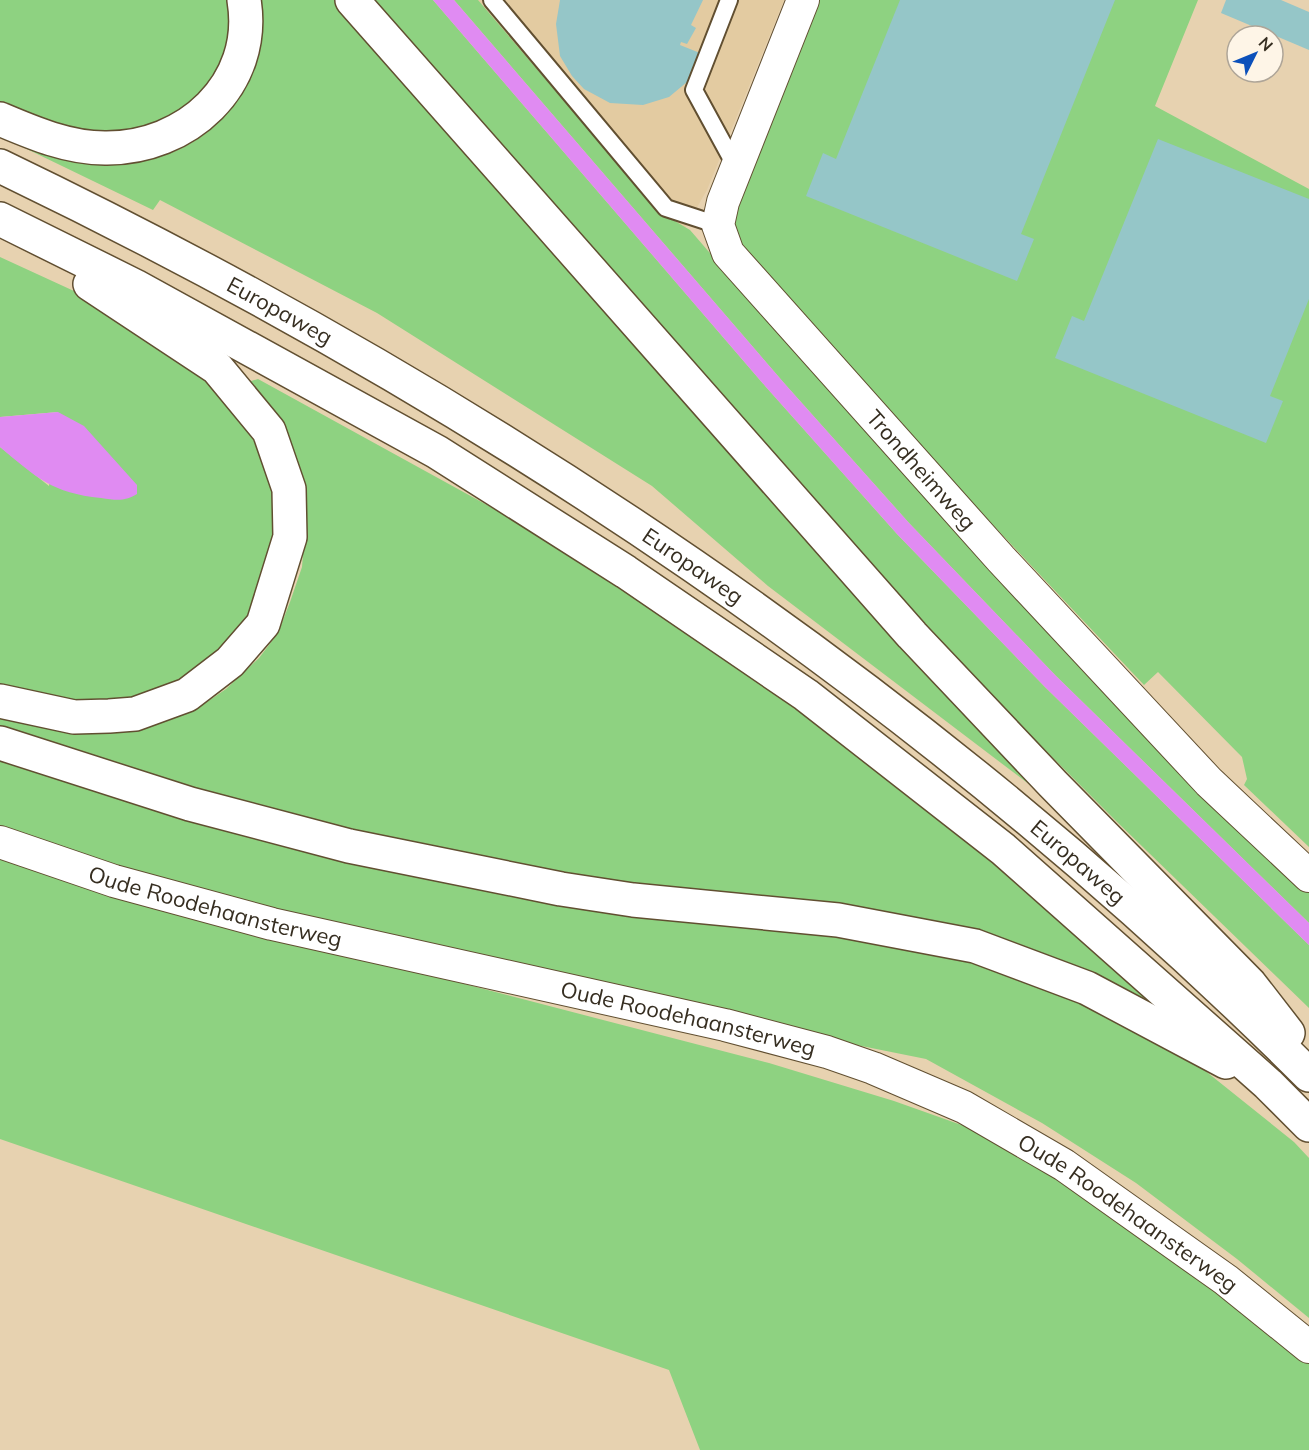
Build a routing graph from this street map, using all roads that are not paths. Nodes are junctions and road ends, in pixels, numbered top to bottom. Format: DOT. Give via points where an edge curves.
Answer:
graph roads {
  1 [pos="244,0"];
  2 [pos="352,0"];
  3 [pos="492,0"];
  4 [pos="729,0"];
  5 [pos="803,0"];
  6 [pos="0,119"];
  7 [pos="0,166"];
  8 [pos="736,167"];
  9 [pos="0,219"];
  10 [pos="718,225"];
  11 [pos="0,227"];
  12 [pos="0,701"];
  13 [pos="0,743"];
  14 [pos="0,842"];
  15 [pos="1309,876"];
  16 [pos="1309,1060"];
  17 [pos="1309,1074"];
  18 [pos="1268,1084"];
  19 [pos="1309,1125"];
  20 [pos="1309,1347"];
  1 -- 6 [label="highway" via="244,30 235,69 222,93 206,110 171,136 131,147 83,146 48,138"];
  2 -- 16 [label="highway" via="912,635 1250,984"];
  3 -- 10 [label="lane" via="666,208"];
  4 -- 8 [label="lane" via="694,90"];
  5 -- 8 [label="street"];
  7 -- 17 [label="highway, Europaweg" via="245,290 458,411 659,542 833,664 1025,816 1189,960"];
  8 -- 10 [label="street"];
  9 -- 18 [label="highway, Europaweg" via="135,286 437,452 626,572 806,695 1003,849"];
  10 -- 15 [label="street, Trondheimweg" via="728,253 1001,559 1209,782"];
  11 -- 12 [label="highway" via="217,368 269,431 289,489 290,537 263,624 230,662 187,695 135,714 109,716 74,717"];
  13 -- 18 [label="highway" via="190,804 349,846 561,889 848,922 975,946 1087,988"];
  14 -- 20 [label="street, Oude Roodehaansterweg" via="114,881 272,924 725,1025 873,1068 964,1107 1064,1165 1217,1274"];
  18 -- 19 [label="highway, Europaweg"];
}
